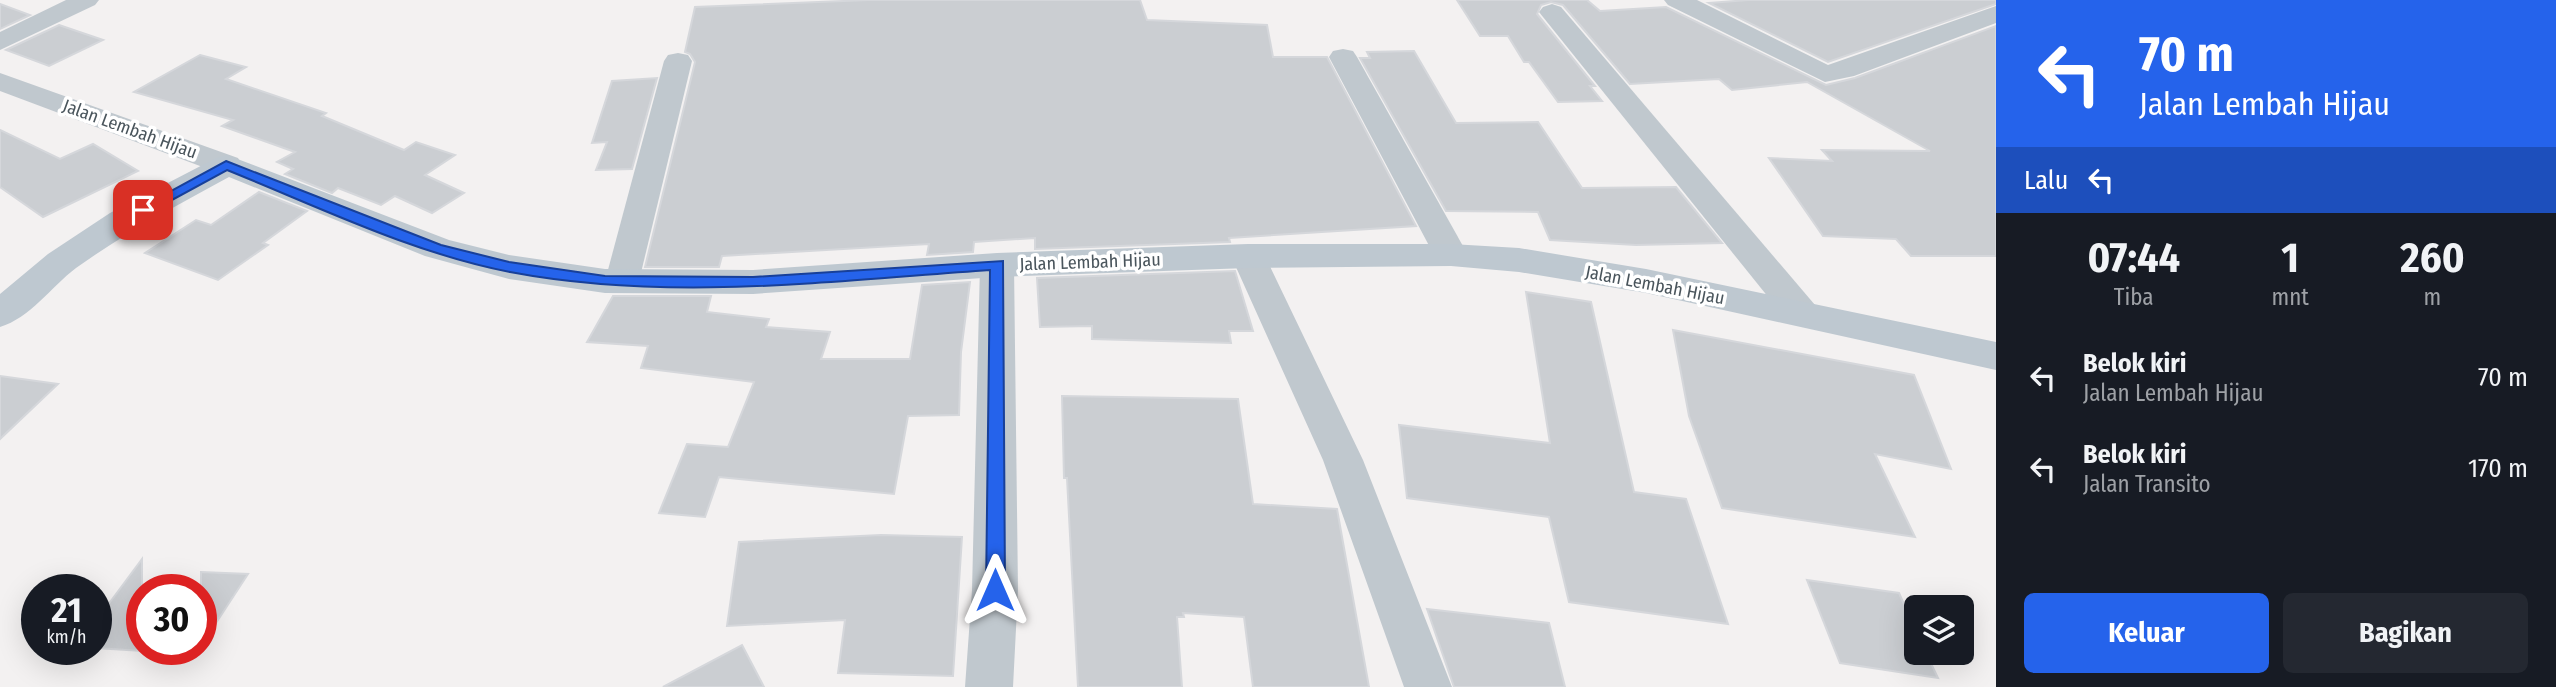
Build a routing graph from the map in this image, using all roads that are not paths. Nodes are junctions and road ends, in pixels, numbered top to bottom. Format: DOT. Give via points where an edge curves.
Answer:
graph roads {
  1 [pos="86,0"];
  2 [pos="1677,0"];
  3 [pos="1552,12"];
  4 [pos="1996,14"];
  5 [pos="0,42"];
  6 [pos="1343,57"];
  7 [pos="678,61"];
  8 [pos="0,81"];
  9 [pos="226,165"];
  10 [pos="1451,255"];
  11 [pos="1248,256"];
  12 [pos="997,265"];
  13 [pos="614,281"];
  14 [pos="0,314"];
  15 [pos="1802,314"];
  16 [pos="1996,356"];
  17 [pos="989,687"];
  18 [pos="1428,687"];
  1 -- 5 [label="street"];
  2 -- 4 [label="street" via="1825,74"];
  3 -- 15 [label="street"];
  6 -- 10 [label="street"];
  7 -- 13 [label="street"];
  8 -- 9 [label="street, Jalan Lembah Hijau"];
  9 -- 13 [label="street, Jalan Lembah Hijau" via="437,248 509,267"];
  9 -- 14 [label="street" via="122,221 61,262"];
  10 -- 11 [label="street, Jalan Lembah Hijau"];
  10 -- 15 [label="street, Jalan Lembah Hijau" via="1532,262 1646,281"];
  11 -- 12 [label="street, Jalan Lembah Hijau"];
  11 -- 18 [label="street" via="1343,460"];
  12 -- 13 [label="street, Jalan Lembah Hijau" via="753,282"];
  12 -- 17 [label="street" via="995,590"];
  15 -- 16 [label="street, Jalan Lembah Hijau"];
}
